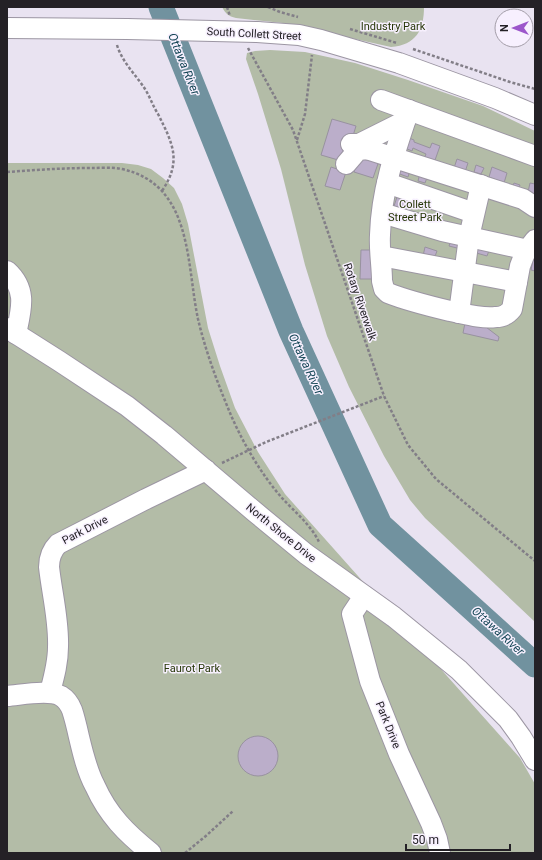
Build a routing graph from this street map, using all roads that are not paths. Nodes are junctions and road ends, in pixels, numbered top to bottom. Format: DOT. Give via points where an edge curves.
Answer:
graph roads {
  1 [pos="7,28"];
  2 [pos="380,100"];
  3 [pos="407,115"];
  4 [pos="535,116"];
  5 [pos="535,156"];
  6 [pos="394,157"];
  7 [pos="387,183"];
  8 [pos="481,186"];
  9 [pos="535,207"];
  10 [pos="382,213"];
  11 [pos="474,213"];
  12 [pos="469,237"];
  13 [pos="532,245"];
  14 [pos="381,256"];
  15 [pos="7,271"];
  16 [pos="464,272"];
  17 [pos="517,282"];
  18 [pos="459,312"];
  19 [pos="11,331"];
  20 [pos="206,470"];
  21 [pos="364,596"];
  22 [pos="50,692"];
  23 [pos="7,696"];
  24 [pos="535,760"];
  25 [pos="151,853"];
  26 [pos="440,853"];
  1 -- 4 [label="street, South Collett Street, bridge" via="122,36 299,36 432,74"];
  2 -- 3 [label="street"];
  3 -- 5 [label="street"];
  3 -- 6 [label="street"];
  3 -- 6 [label="street" via="359,144 352,153"];
  6 -- 7 [label="street"];
  6 -- 8 [label="street"];
  7 -- 10 [label="street"];
  7 -- 11 [label="street"];
  8 -- 9 [label="street" via="523,200"];
  8 -- 11 [label="street"];
  10 -- 12 [label="street"];
  10 -- 14 [label="street"];
  11 -- 12 [label="street"];
  12 -- 13 [label="street"];
  12 -- 16 [label="street"];
  13 -- 17 [label="street" via="522,259"];
  14 -- 16 [label="street"];
  14 -- 18 [label="street" via="382,281 388,293"];
  15 -- 19 [label="street" via="14,278 21,294 22,305"];
  16 -- 17 [label="street"];
  16 -- 18 [label="street"];
  17 -- 18 [label="street" via="509,313 489,317"];
  19 -- 20 [label="street, North Shore Drive" via="127,406"];
  20 -- 21 [label="street, North Shore Drive" via="306,554"];
  20 -- 22 [label="street, Park Drive" via="58,544 53,549 49,567 57,619 58,647 56,672"];
  21 -- 24 [label="street, North Shore Drive" via="459,670 508,719"];
  21 -- 26 [label="street, Park Drive" via="352,614 370,681 399,754 431,823"];
  22 -- 23 [label="street"];
  22 -- 25 [label="street" via="62,696 69,705 94,786 114,820"];
}
